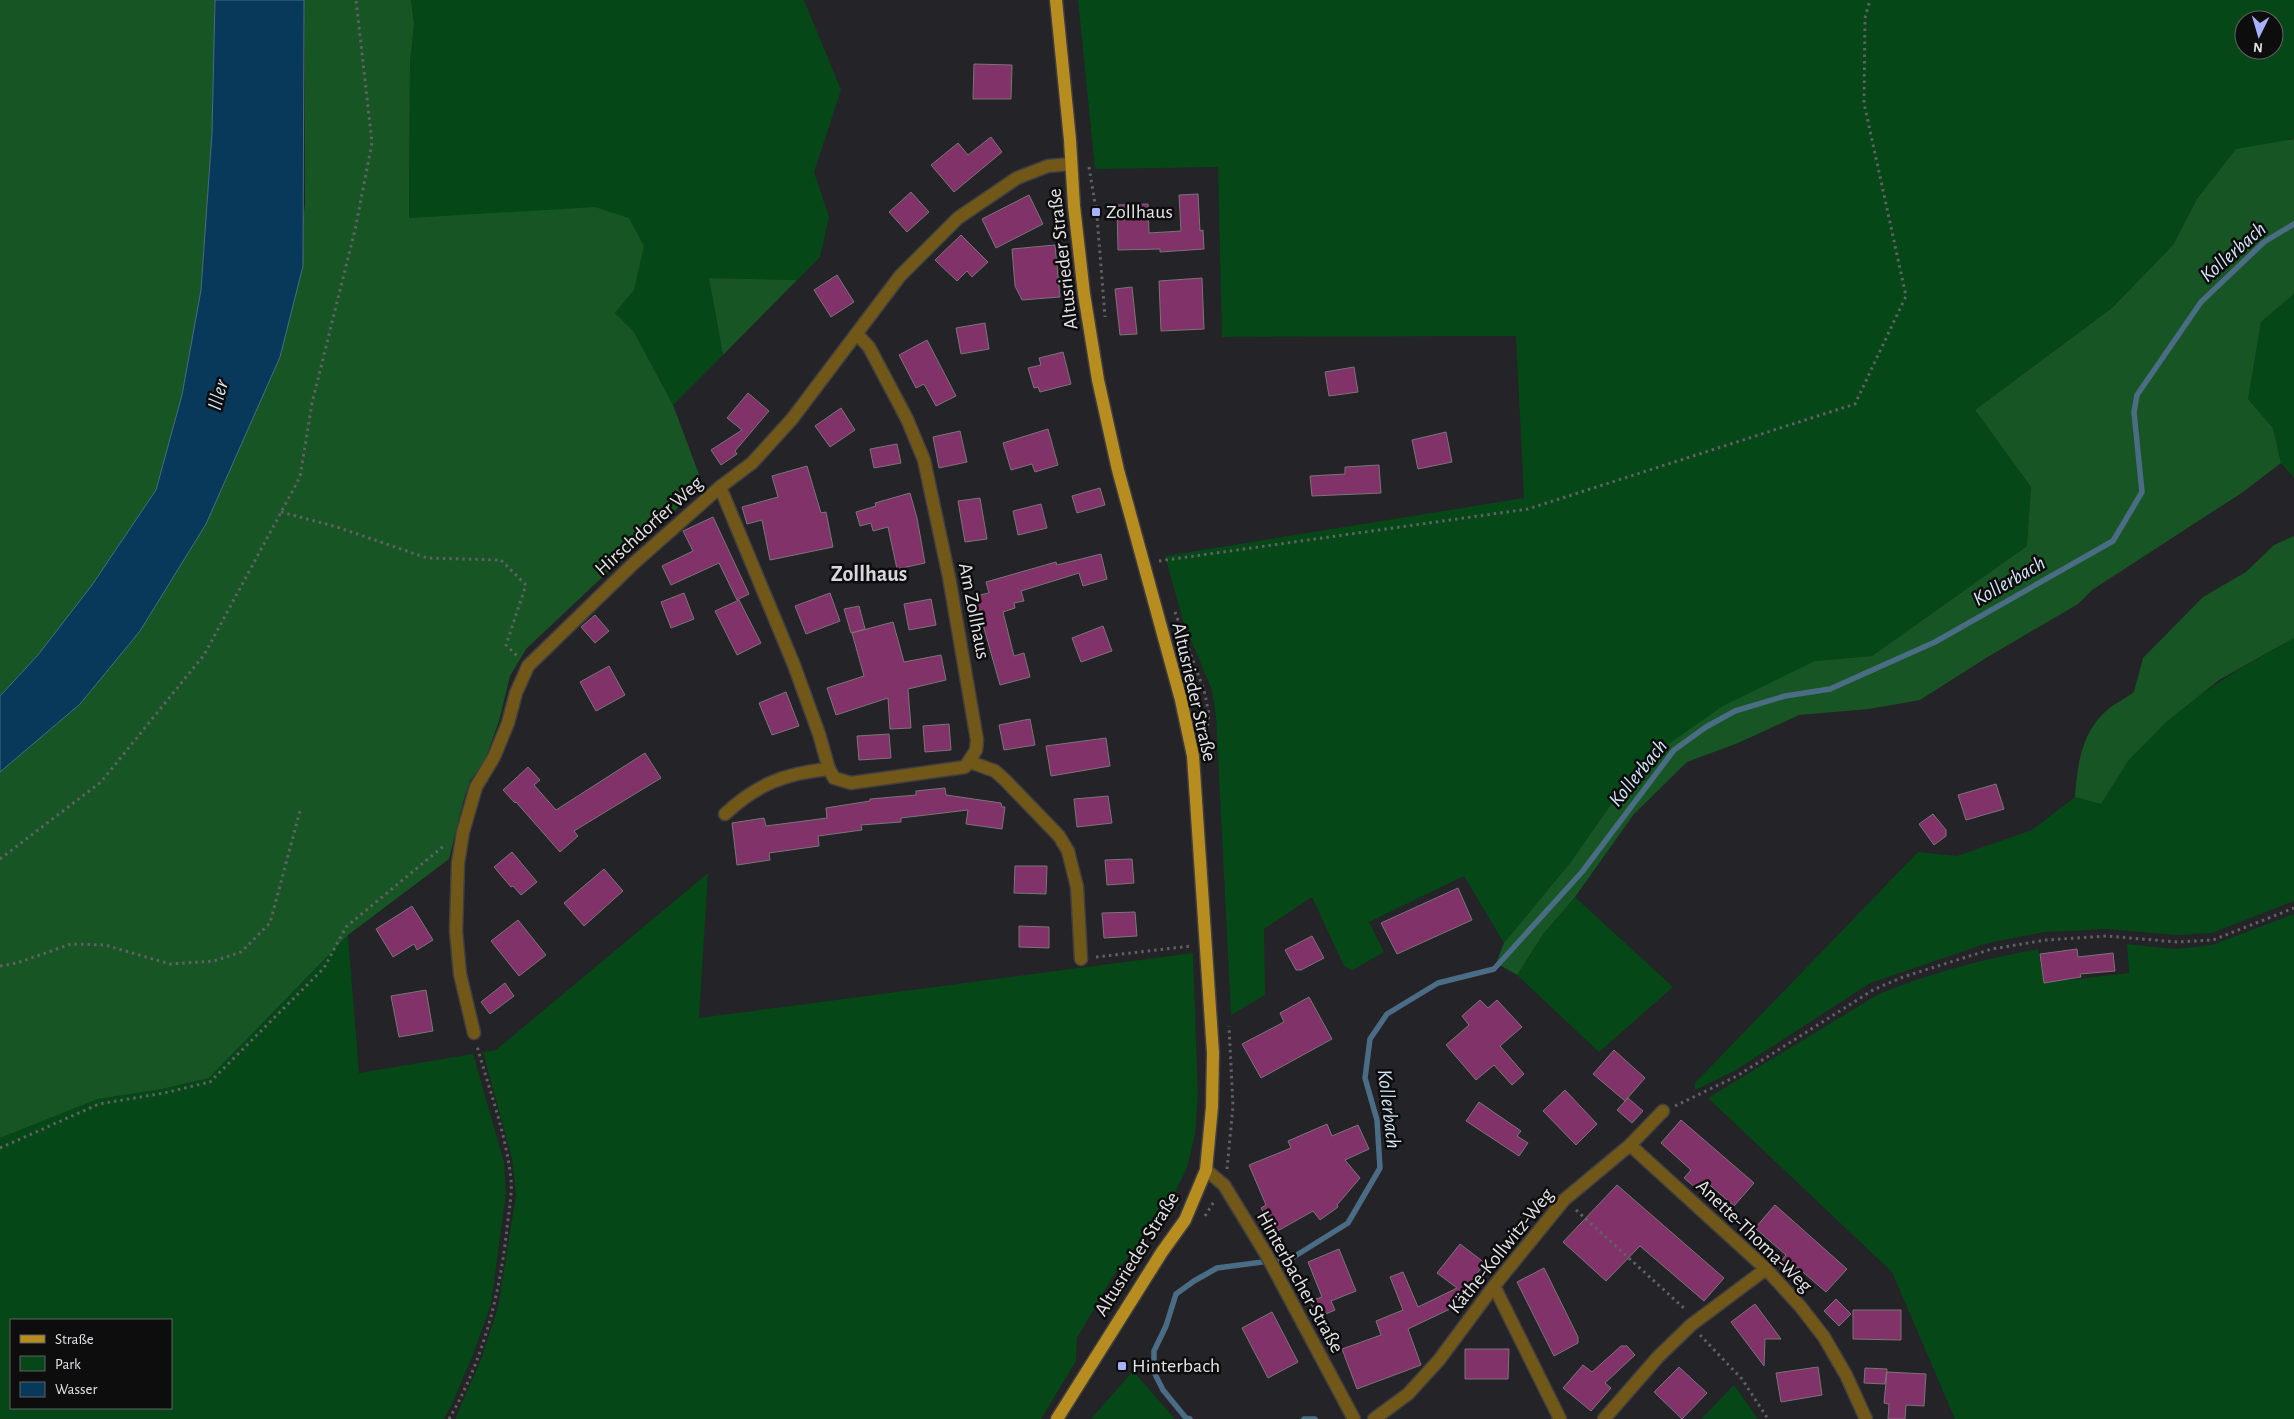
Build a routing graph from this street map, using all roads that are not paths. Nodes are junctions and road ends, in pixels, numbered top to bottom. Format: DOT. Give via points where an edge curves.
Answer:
graph roads {
  1 [pos="1056,0"];
  2 [pos="1071,164"];
  3 [pos="857,334"];
  4 [pos="720,487"];
  5 [pos="970,762"];
  6 [pos="829,769"];
  7 [pos="725,814"];
  8 [pos="1081,959"];
  9 [pos="474,1033"];
  10 [pos="1663,1112"];
  11 [pos="1630,1145"];
  12 [pos="1206,1170"];
  13 [pos="1766,1269"];
  14 [pos="1494,1286"];
  15 [pos="1057,1419"];
  16 [pos="1354,1419"];
  17 [pos="1374,1419"];
  18 [pos="1560,1419"];
  19 [pos="1604,1419"];
  20 [pos="1866,1419"];
  1 -- 2 [label="main road, Altusrieder Straße"];
  2 -- 3 [label="street, Hirschdorfer Weg" via="1048,166 1017,178 958,218 900,276"];
  2 -- 12 [label="main road, Altusrieder Straße" via="1084,294 1098,380 1118,470 1181,700 1193,756 1212,1053 1212,1107"];
  3 -- 4 [label="street, Hirschdorfer Weg" via="773,441 752,463"];
  3 -- 5 [label="street, Am Zollhaus" via="869,346 924,460 969,685 977,740"];
  4 -- 6 [label="street" via="794,665"];
  4 -- 9 [label="street, Hirschdorfer Weg" via="633,564 528,666 494,757 476,787 458,863 456,931 460,974"];
  5 -- 6 [label="street" via="954,770 851,783 834,778"];
  5 -- 8 [label="street" via="995,771 1005,780 1059,836 1068,851 1077,887"];
  6 -- 7 [label="street" via="800,772 764,784"];
  10 -- 11 [label="street, Käthe-Kollwitz-Weg"];
  11 -- 13 [label="street, Anette-Thoma-Weg"];
  11 -- 14 [label="street, Käthe-Kollwitz-Weg" via="1564,1200"];
  12 -- 15 [label="main road, Altusrieder Straße" via="1185,1220"];
  12 -- 16 [label="street, Hinterbacher Straße" via="1224,1185 1266,1254"];
  13 -- 19 [label="street" via="1694,1323"];
  13 -- 20 [label="street, Anette-Thoma-Weg" via="1824,1337"];
  14 -- 17 [label="street, Käthe-Kollwitz-Weg" via="1439,1360 1408,1394"];
  14 -- 18 [label="street"];
}
